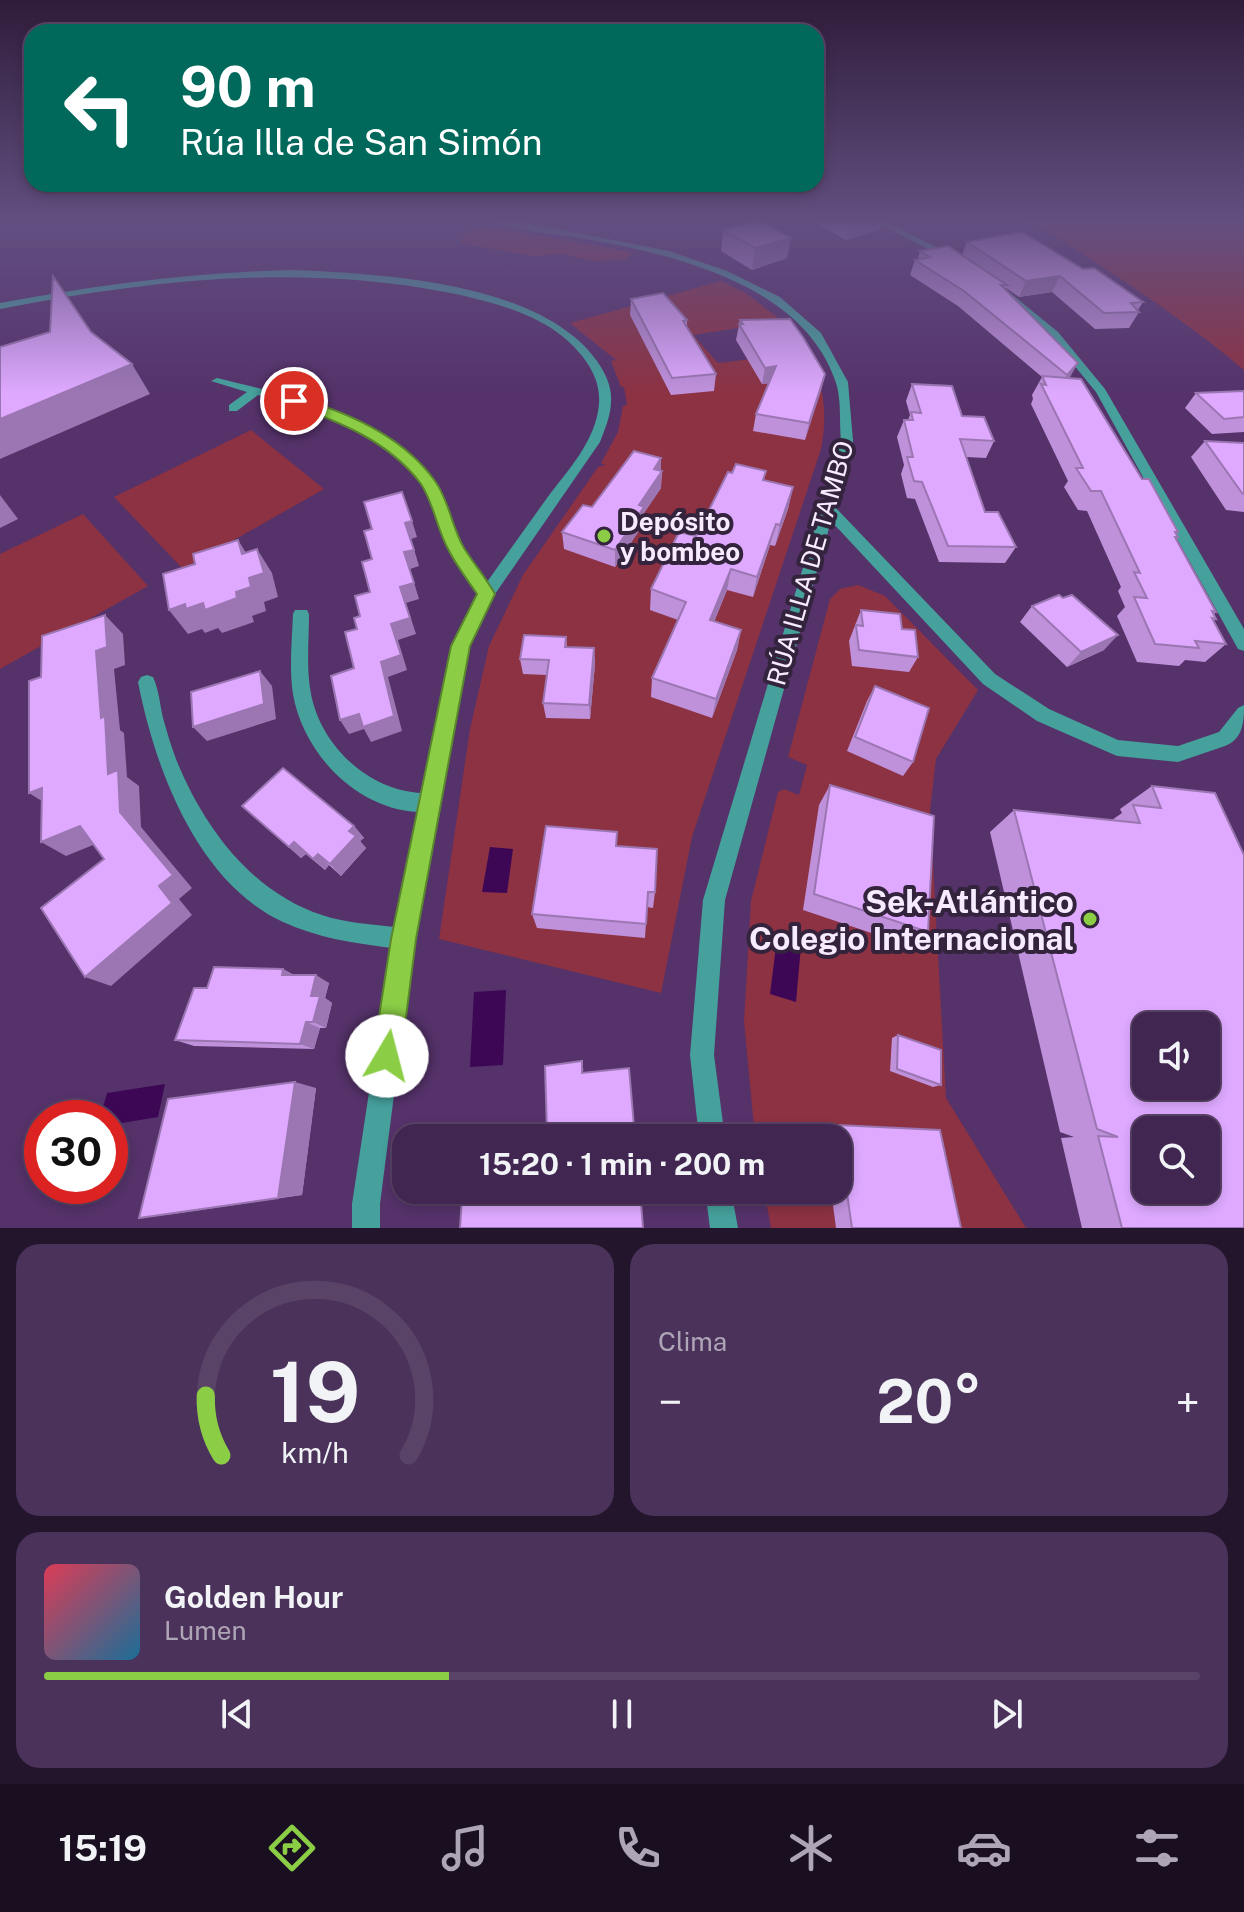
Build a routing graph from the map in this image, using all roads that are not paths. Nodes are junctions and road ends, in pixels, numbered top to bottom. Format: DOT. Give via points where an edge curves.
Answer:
graph roads {
  1 [pos="185,278"];
  2 [pos="374,278"];
  3 [pos="738,278"];
  4 [pos="992,283"];
  5 [pos="0,306"];
  6 [pos="217,381"];
  7 [pos="256,391"];
  8 [pos="233,408"];
  9 [pos="829,510"];
  10 [pos="487,594"];
  11 [pos="301,614"];
  12 [pos="1244,644"];
  13 [pos="147,682"];
  14 [pos="1244,713"];
  15 [pos="429,803"];
  16 [pos="403,939"];
  17 [pos="710,1124"];
  18 [pos="720,1204"];
  19 [pos="366,1228"];
  20 [pos="724,1228"];
  1 -- 5 [label="street"];
  2 -- 10 [label="street" via="450,290 541,317 592,359 605,384 606,415 594,442"];
  3 -- 9 [label="street, RÚA ILLA DE TAMBO" via="810,328 844,386 850,418"];
  4 -- 12 [label="street" via="1054,334 1101,391"];
  6 -- 7 [label="street"];
  7 -- 8 [label="street"];
  7 -- 10 [label="street" via="340,417 404,457 429,484 455,548"];
  9 -- 14 [label="street" via="989,679 1043,715 1117,748 1178,754 1225,738"];
  9 -- 17 [label="street, RÚA ILLA DE TAMBO" via="714,900 702,1055"];
  10 -- 15 [label="street" via="460,646"];
  11 -- 15 [label="street" via="304,705 319,738 342,767 366,785 397,800"];
  13 -- 16 [label="street" via="152,718 191,817 231,868 276,906 323,926"];
  15 -- 16 [label="street"];
  16 -- 19 [label="street"];
  18 -- 20 [label="street"];
}
